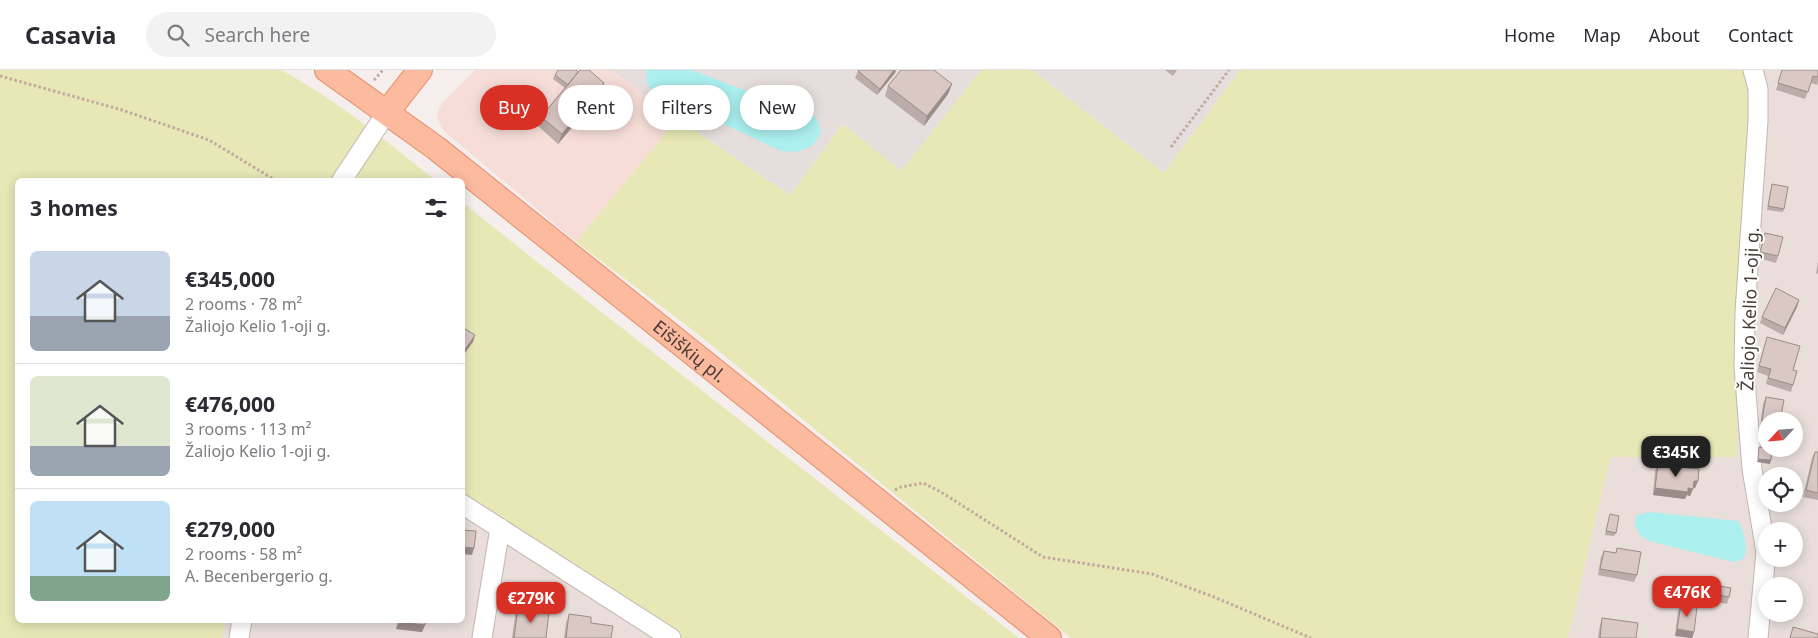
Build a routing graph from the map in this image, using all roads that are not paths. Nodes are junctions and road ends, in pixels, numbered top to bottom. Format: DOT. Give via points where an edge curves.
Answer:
graph roads {
  1 [pos="327,70"];
  2 [pos="420,70"];
  3 [pos="1753,70"];
  4 [pos="387,112"];
  5 [pos="343,178"];
  6 [pos="465,506"];
  7 [pos="500,528"];
  8 [pos="242,623"];
  9 [pos="239,638"];
  10 [pos="482,638"];
  11 [pos="671,638"];
  12 [pos="1049,638"];
  13 [pos="1758,638"];
  1 -- 4 [label="main road, Eišiškių pl."];
  2 -- 4 [label="main road"];
  3 -- 13 [label="street, Žaliojo Kelio 1-oji g." via="1758,90 1758,113 1744,367 1752,469 1766,552"];
  4 -- 5 [label="street"];
  4 -- 12 [label="main road, Eišiškių pl."];
  6 -- 7 [label="street"];
  7 -- 10 [label="street"];
  7 -- 11 [label="street"];
  8 -- 9 [label="street"];
}
